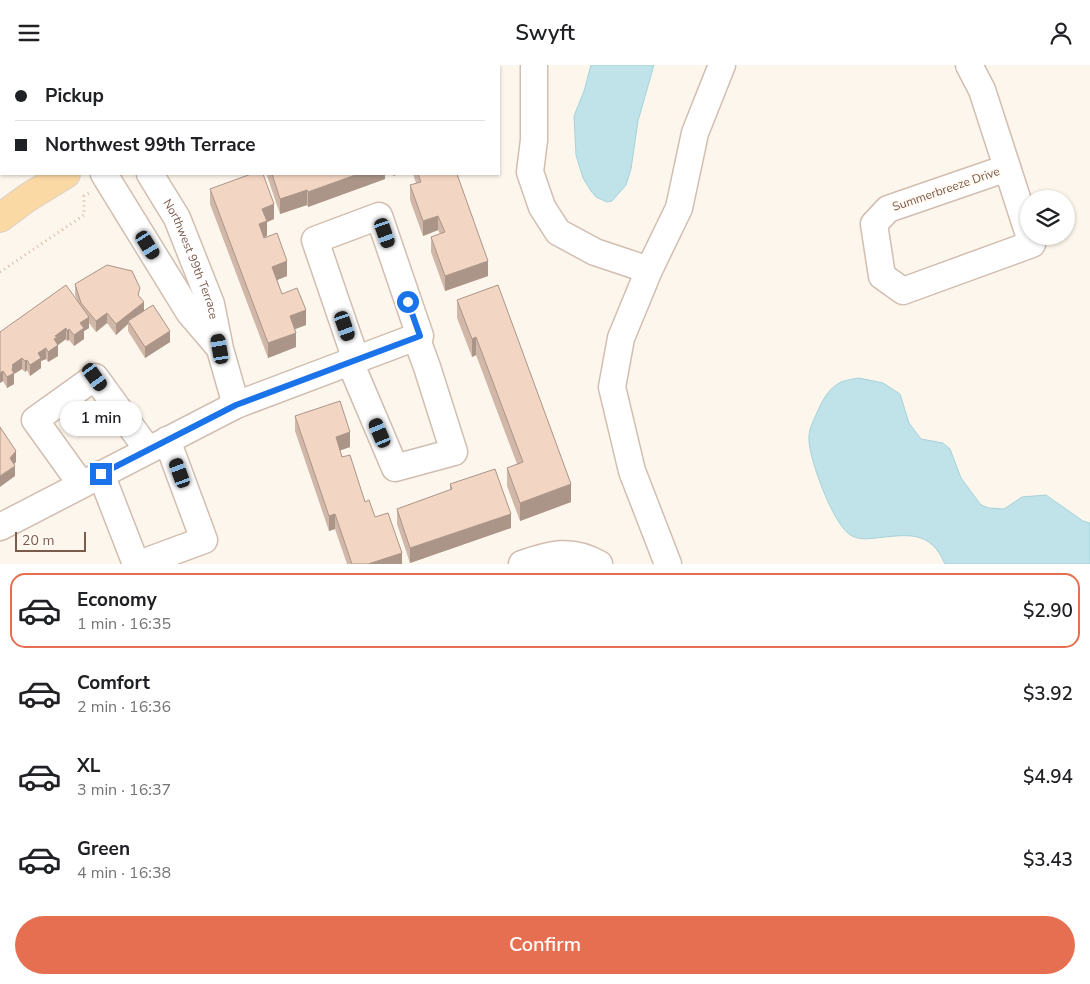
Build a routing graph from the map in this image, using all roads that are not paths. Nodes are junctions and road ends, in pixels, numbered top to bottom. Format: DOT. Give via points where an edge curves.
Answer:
graph roads {
  1 [pos="534,65"];
  2 [pos="722,65"];
  3 [pos="969,65"];
  4 [pos="1007,168"];
  5 [pos="64,175"];
  6 [pos="151,175"];
  7 [pos="105,176"];
  8 [pos="1020,208"];
  9 [pos="0,217"];
  10 [pos="1027,245"];
  11 [pos="649,270"];
  12 [pos="404,342"];
  13 [pos="220,349"];
  14 [pos="353,361"];
  15 [pos="236,405"];
  16 [pos="158,445"];
  17 [pos="91,479"];
  18 [pos="0,527"];
  19 [pos="138,564"];
  20 [pos="522,564"];
  21 [pos="599,564"];
  22 [pos="668,564"];
  1 -- 11 [label="street" via="534,140 530,172 542,207 558,233 596,252"];
  2 -- 11 [label="street" via="695,133 678,208"];
  3 -- 4 [label="street, Summerbreeze Drive" via="982,90"];
  4 -- 8 [label="street, Summerbreeze Drive"];
  4 -- 10 [label="street, Summerbreeze Drive" via="888,209 874,224 882,276 903,291"];
  5 -- 9 [label="main road"];
  6 -- 13 [label="street, Northwest 99th Terrace" via="177,218 208,295"];
  7 -- 13 [label="street, Northwest 99th Terrace" via="189,312"];
  11 -- 22 [label="street" via="621,338 612,387 632,471"];
  12 -- 14 [label="street"];
  12 -- 14 [label="street" via="454,452 395,468"];
  12 -- 14 [label="street" via="420,336 379,217 315,240"];
  13 -- 15 [label="street, Northwest 99th Terrace"];
  14 -- 15 [label="street"];
  15 -- 16 [label="street"];
  16 -- 17 [label="street"];
  16 -- 17 [label="street" via="95,377 35,420"];
  16 -- 19 [label="street" via="204,540"];
  17 -- 18 [label="street"];
  17 -- 19 [label="street"];
  20 -- 21 [label="street" via="550,554 571,554"];
}
